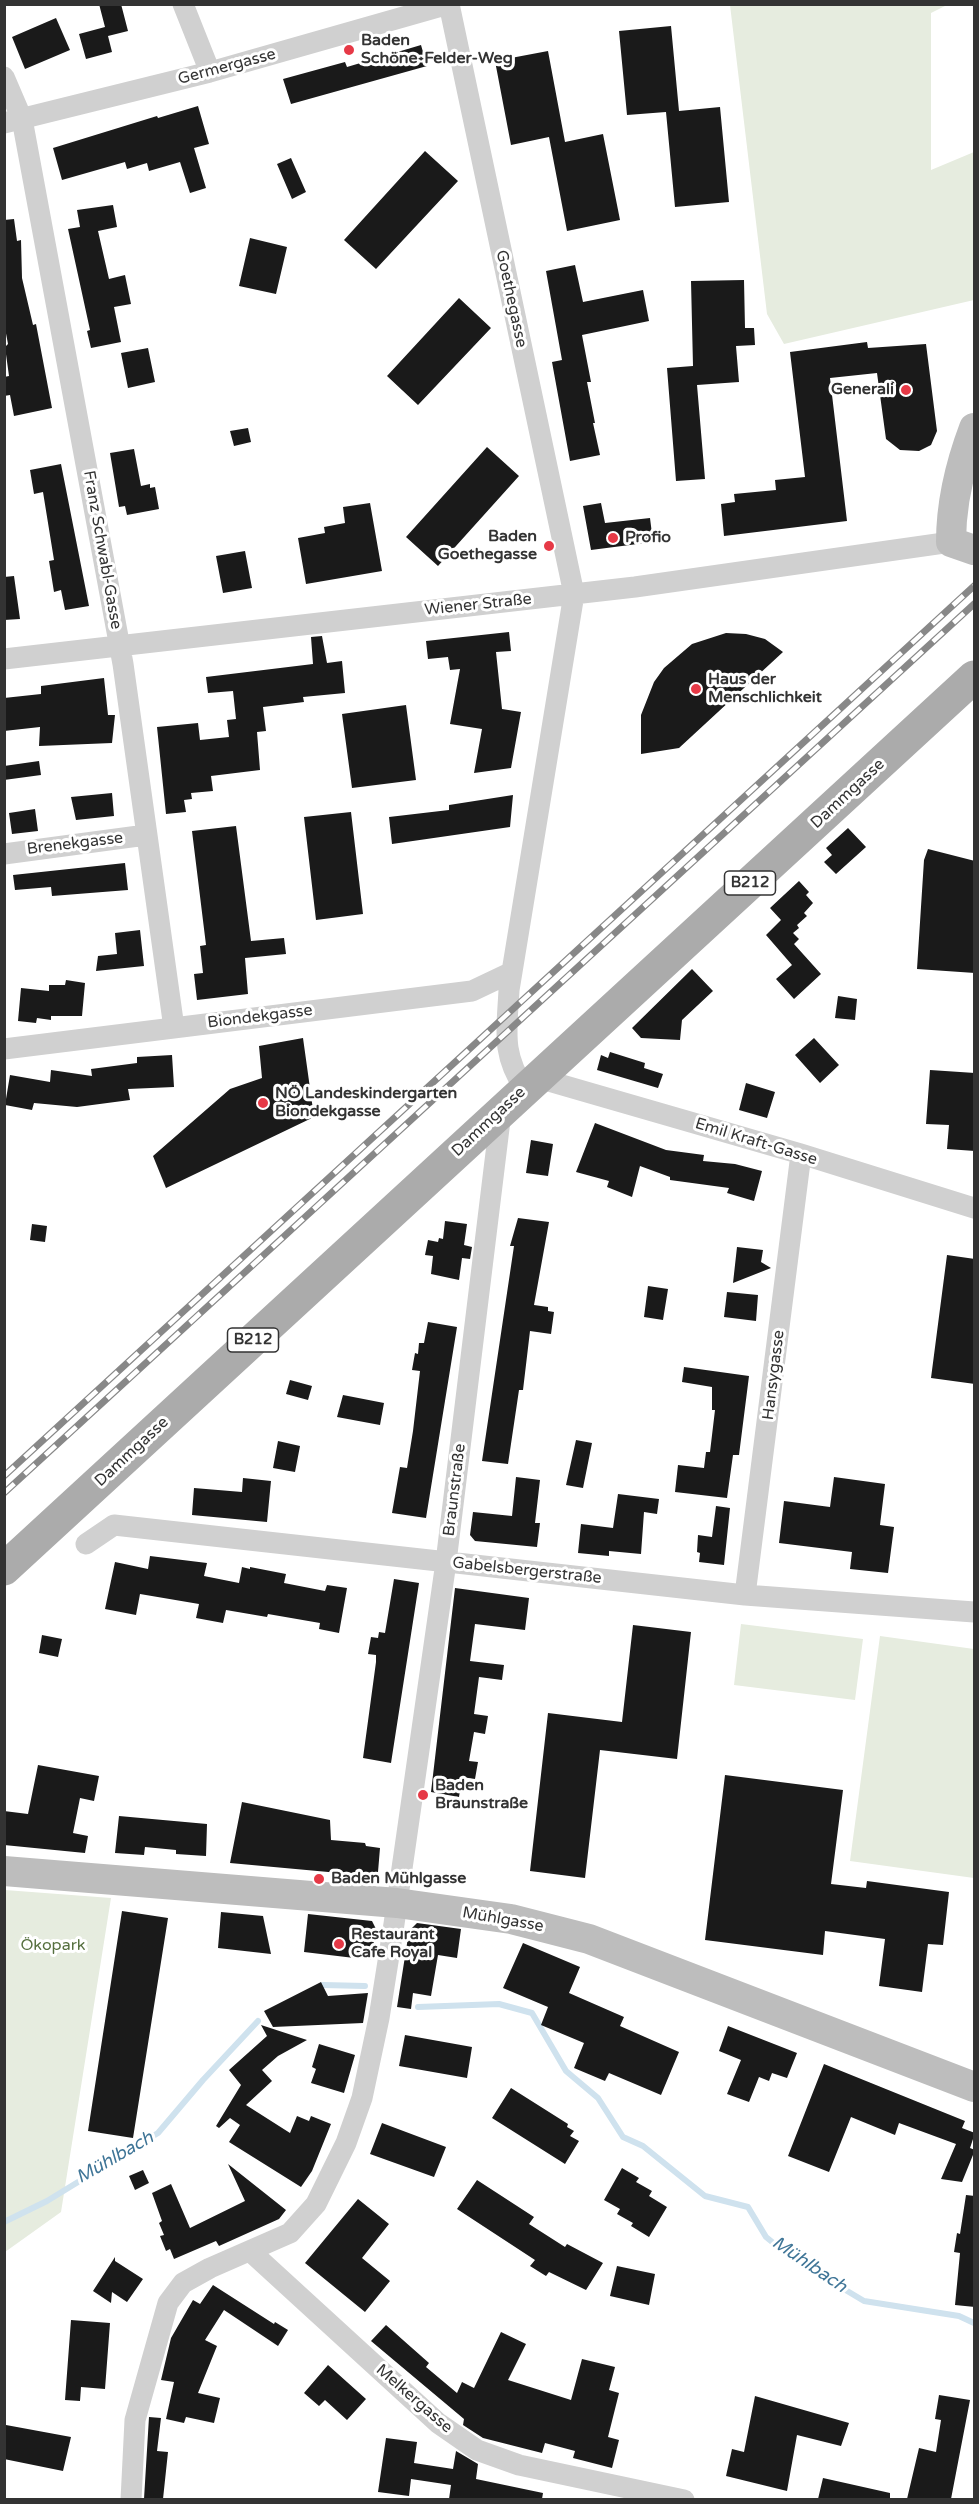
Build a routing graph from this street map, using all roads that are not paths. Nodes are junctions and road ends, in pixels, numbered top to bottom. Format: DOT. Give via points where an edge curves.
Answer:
graph roads {
  1 [pos="183,4"];
  2 [pos="449,4"];
  3 [pos="210,72"];
  4 [pos="4,76"];
  5 [pos="13,121"];
  6 [pos="975,428"];
  7 [pos="967,542"];
  8 [pos="574,594"];
  9 [pos="119,645"];
  10 [pos="4,659"];
  11 [pos="975,676"];
  12 [pos="146,835"];
  13 [pos="4,854"];
  14 [pos="512,972"];
  15 [pos="174,1028"];
  16 [pos="4,1049"];
  17 [pos="531,1083"];
  18 [pos="501,1112"];
  19 [pos="801,1154"];
  20 [pos="975,1208"];
  21 [pos="86,1544"];
  22 [pos="446,1562"];
  23 [pos="4,1569"];
  24 [pos="745,1595"];
  25 [pos="975,1612"];
  26 [pos="4,1871"];
  27 [pos="397,1903"];
  28 [pos="975,2087"];
  29 [pos="250,2251"];
  30 [pos="130,2499"];
  31 [pos="684,2499"];
  1 -- 3 [label="street"];
  2 -- 3 [label="street, Germergasse"];
  2 -- 8 [label="street, Goethegasse"];
  3 -- 5 [label="street, Germergasse"];
  4 -- 5 [label="street, Franz Schwabl-Gasse"];
  5 -- 9 [label="street, Franz Schwabl-Gasse"];
  6 -- 7 [label="street" via="962,458 951,516"];
  7 -- 8 [label="street, Wiener Straße"];
  8 -- 9 [label="street, Wiener Straße"];
  8 -- 14 [label="street"];
  9 -- 10 [label="street, Wiener Straße"];
  9 -- 12 [label="street, Franz Schwabl-Gasse"];
  11 -- 17 [label="main road, Dammgasse / B212"];
  12 -- 13 [label="street, Brenekgasse"];
  12 -- 15 [label="street, Franz Schwabl-Gasse"];
  14 -- 15 [label="street, Biondekgasse" via="472,992"];
  14 -- 17 [label="street" via="506,1049 514,1072"];
  15 -- 16 [label="street, Biondekgasse"];
  17 -- 18 [label="main road, Dammgasse / B212"];
  17 -- 19 [label="street, Emil Kraft-Gasse"];
  18 -- 22 [label="street, Braunstraße"];
  18 -- 23 [label="main road, Dammgasse / B212"];
  19 -- 20 [label="street, Emil Kraft-Gasse"];
  19 -- 24 [label="street, Hansygasse"];
  21 -- 22 [label="street, Gabelsbergerstraße" via="114,1525"];
  22 -- 24 [label="street, Gabelsbergerstraße"];
  22 -- 27 [label="street, Braunstraße"];
  24 -- 25 [label="street, Gabelsbergerstraße"];
  26 -- 27 [label="street, Mühlgasse"];
  27 -- 28 [label="street, Mühlgasse" via="511,1919 590,1939"];
  27 -- 29 [label="street, Braunstraße" via="362,2098 346,2143 316,2204 290,2233"];
  29 -- 30 [label="street, Braunstraße" via="183,2283 168,2303 135,2420"];
  29 -- 31 [label="street, Melkergasse" via="438,2423 477,2450 519,2465"];
}
